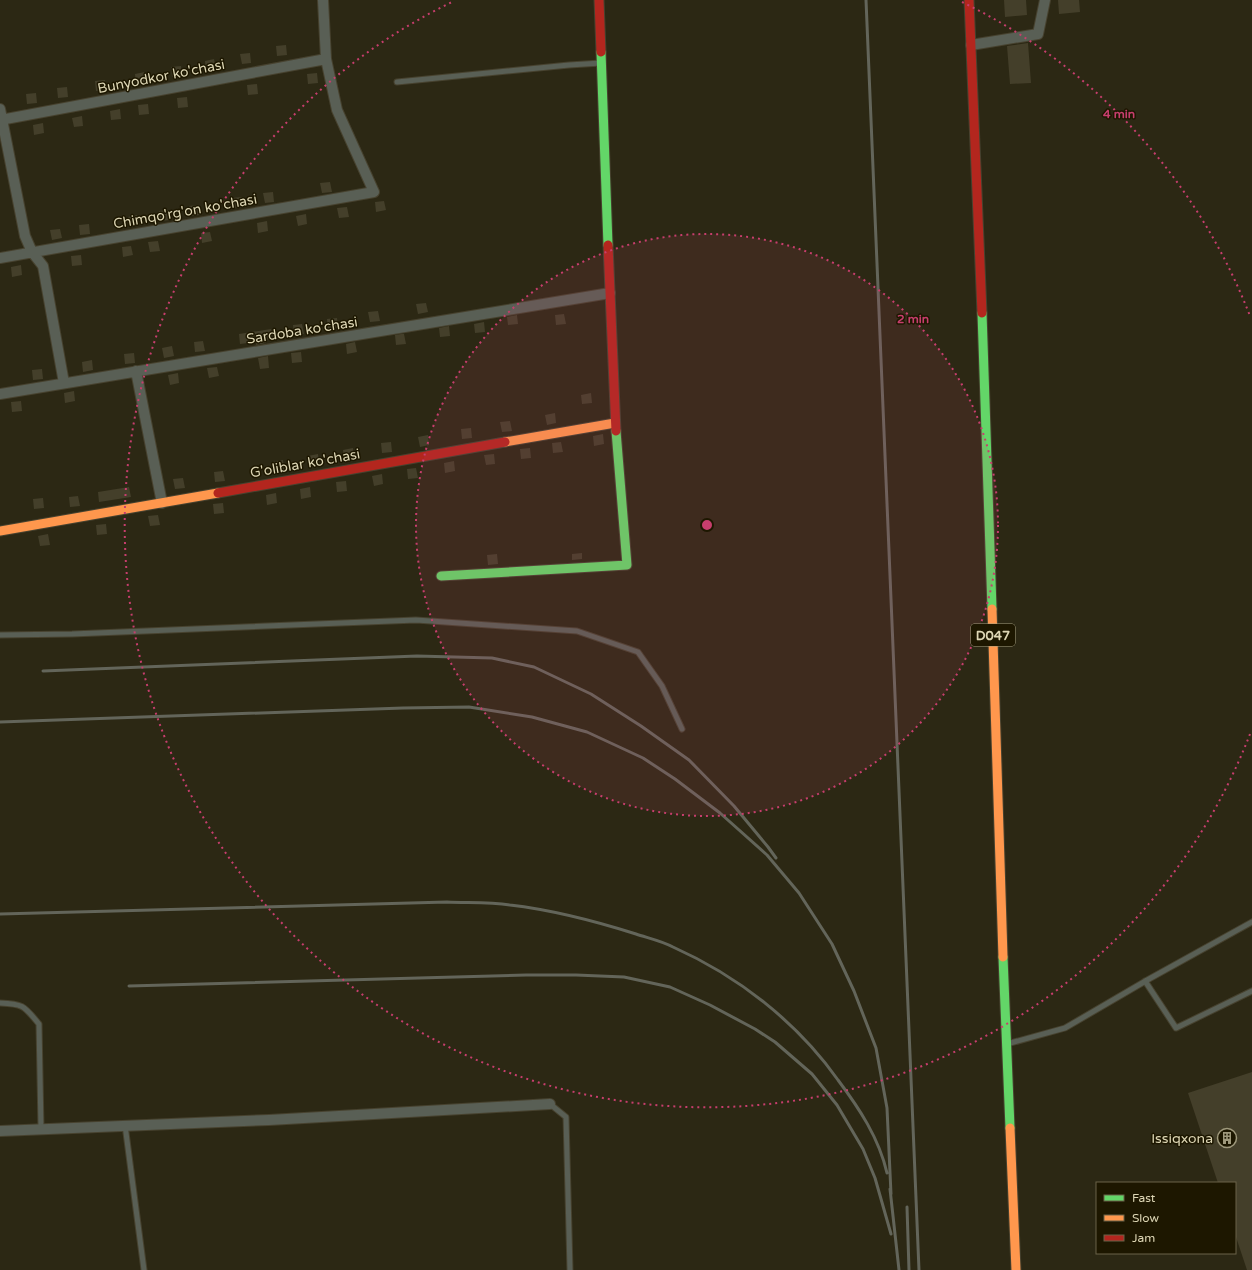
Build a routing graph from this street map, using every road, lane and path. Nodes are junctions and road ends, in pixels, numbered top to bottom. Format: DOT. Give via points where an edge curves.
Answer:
graph roads {
  1 [pos="323,0"];
  2 [pos="599,0"];
  3 [pos="969,0"];
  4 [pos="1045,0"];
  5 [pos="971,45"];
  6 [pos="326,59"];
  7 [pos="602,63"];
  8 [pos="397,82"];
  9 [pos="0,109"];
  10 [pos="1,120"];
  11 [pos="32,252"];
  12 [pos="0,258"];
  13 [pos="610,293"];
  14 [pos="136,371"];
  15 [pos="64,383"];
  16 [pos="0,394"];
  17 [pos="615,423"];
  18 [pos="162,503"];
  19 [pos="0,531"];
  20 [pos="441,576"];
  21 [pos="0,635"];
  22 [pos="682,729"];
  23 [pos="1252,922"];
  24 [pos="1145,981"];
  25 [pos="1252,991"];
  26 [pos="0,1003"];
  27 [pos="1006,1044"];
  28 [pos="550,1104"];
  29 [pos="124,1125"];
  30 [pos="41,1128"];
  31 [pos="0,1131"];
  32 [pos="144,1270"];
  33 [pos="570,1270"];
  34 [pos="1016,1270"];
  1 -- 6 [label="street"];
  2 -- 7 [label="street"];
  3 -- 5 [label="street, D047"];
  4 -- 5 [label="street" via="1038,34"];
  5 -- 27 [label="street, D047" via="982,282"];
  6 -- 10 [label="street, Bunyodkor ko'chasi"];
  6 -- 11 [label="street, Chimqo'rg'on ko'chasi" via="337,110 374,192"];
  7 -- 8 [label="lane"];
  7 -- 13 [label="street"];
  9 -- 10 [label="street"];
  10 -- 11 [label="street" via="25,236"];
  11 -- 12 [label="street, Chimqo'rg'on ko'chasi"];
  11 -- 15 [label="street" via="43,266"];
  13 -- 14 [label="street, Sardoba ko'chasi"];
  13 -- 17 [label="street"];
  14 -- 15 [label="street, Sardoba ko'chasi"];
  14 -- 18 [label="street"];
  15 -- 16 [label="street, Sardoba ko'chasi"];
  17 -- 18 [label="street, G'oliblar ko'chasi"];
  17 -- 20 [label="street" via="627,565"];
  18 -- 19 [label="street, G'oliblar ko'chasi"];
  21 -- 22 [label="lane" via="416,620 577,631 638,652 662,686"];
  23 -- 24 [label="lane"];
  24 -- 25 [label="lane" via="1176,1028"];
  24 -- 27 [label="lane" via="1065,1028"];
  26 -- 30 [label="lane" via="17,1004 25,1008 39,1024"];
  27 -- 34 [label="street, D047"];
  28 -- 29 [label="street" via="269,1120"];
  28 -- 33 [label="lane" via="566,1117"];
  29 -- 30 [label="street"];
  29 -- 32 [label="lane"];
  30 -- 31 [label="street"];
}
